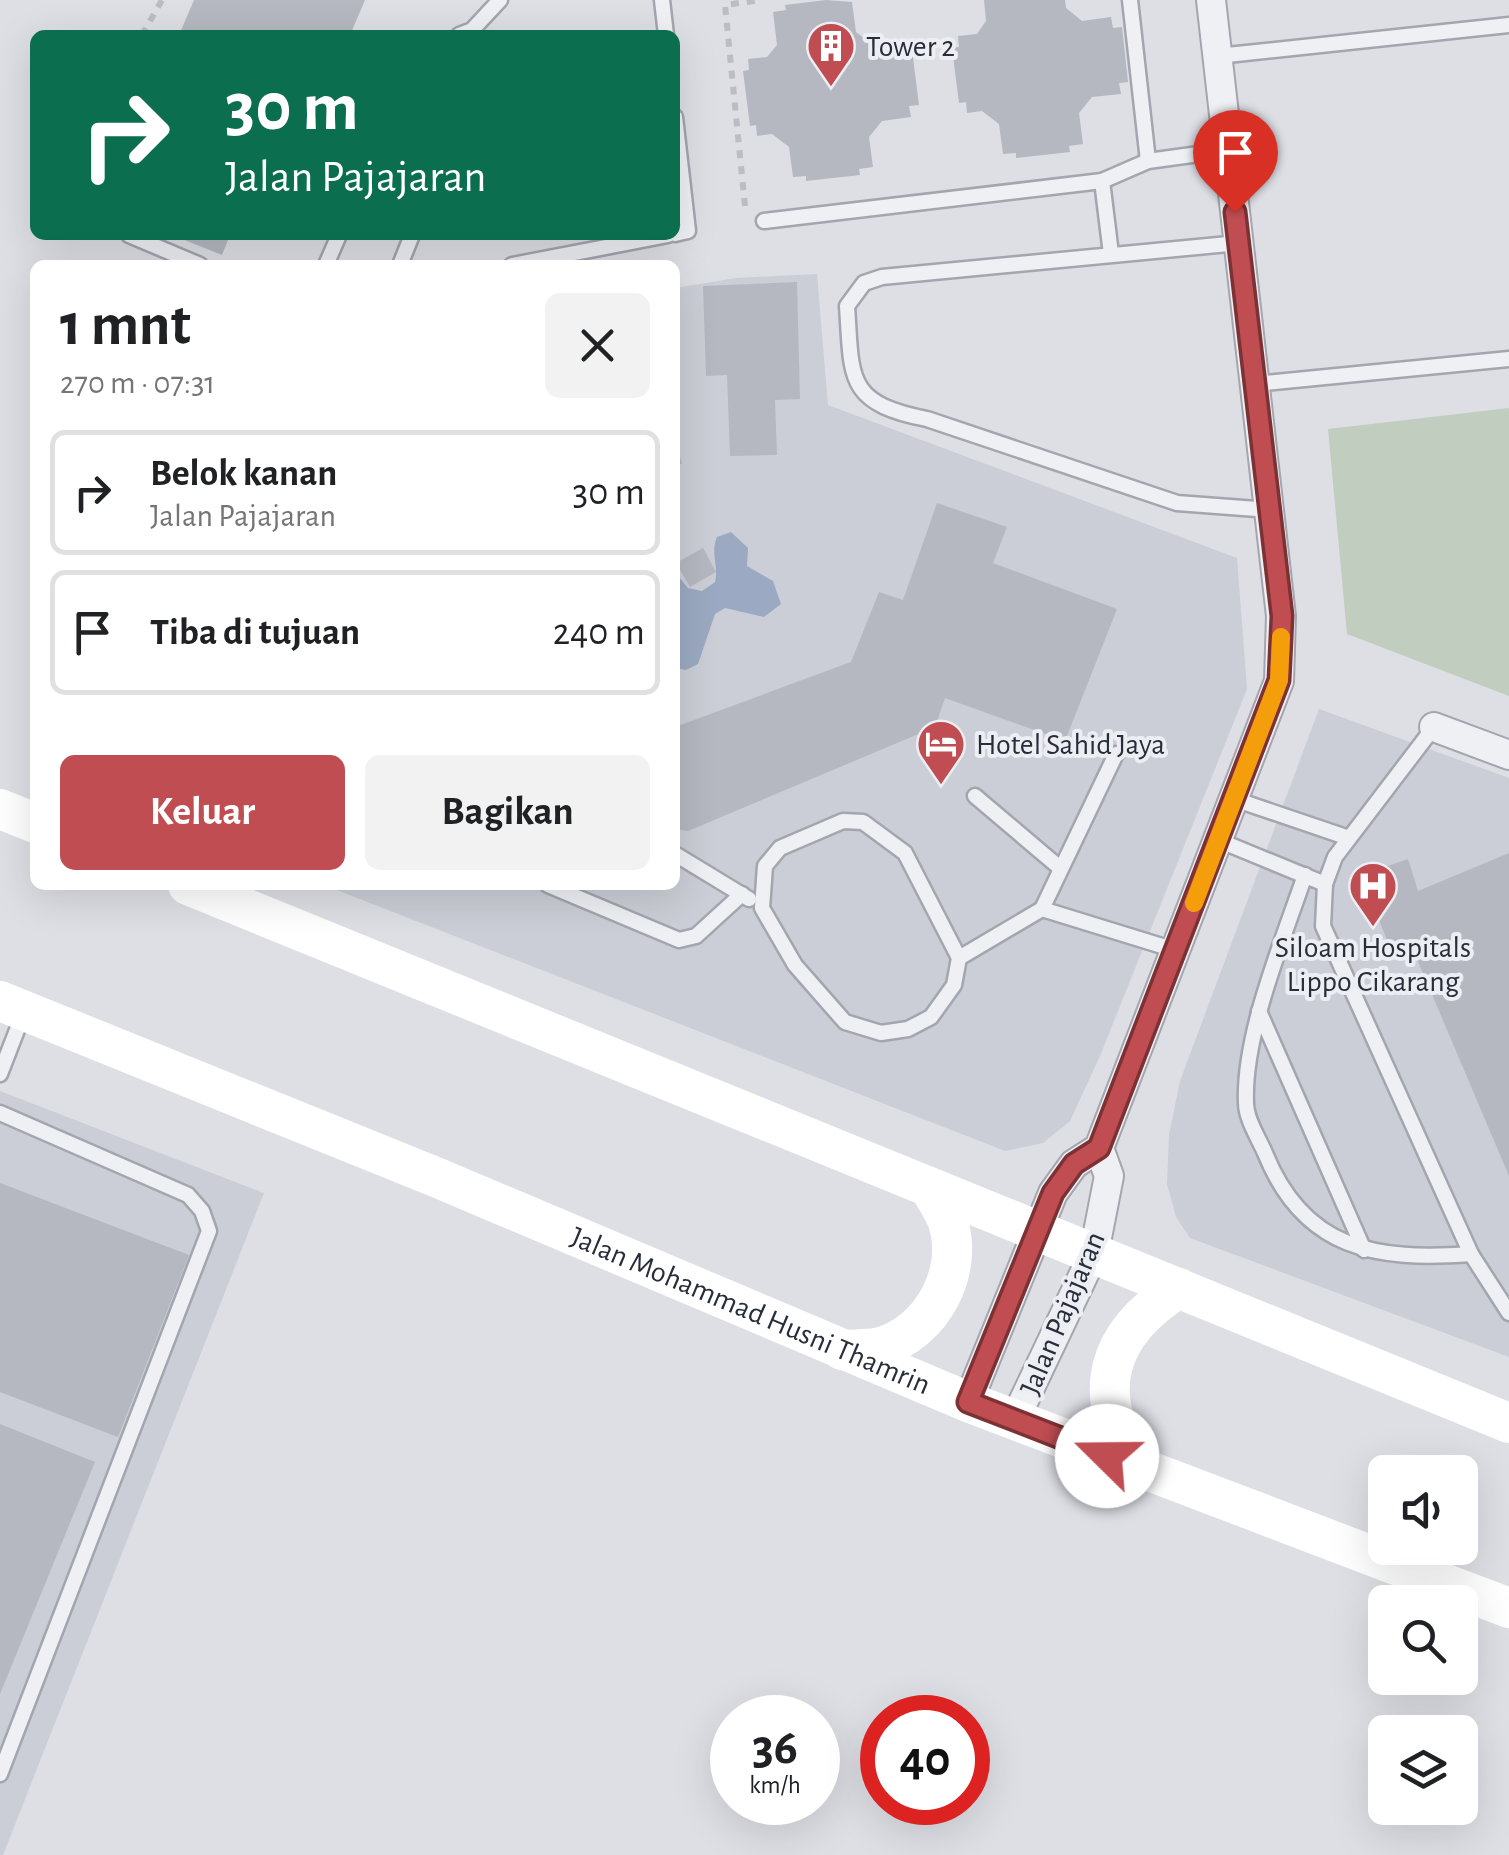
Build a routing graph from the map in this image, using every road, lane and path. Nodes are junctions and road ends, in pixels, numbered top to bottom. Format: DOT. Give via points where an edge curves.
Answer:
graph roads {
  1 [pos="162,0"];
  2 [pos="500,0"];
  3 [pos="662,0"];
  4 [pos="761,0"];
  5 [pos="1130,0"];
  6 [pos="1211,0"];
  7 [pos="1509,25"];
  8 [pos="145,30"];
  9 [pos="471,30"];
  10 [pos="665,30"];
  11 [pos="1218,56"];
  12 [pos="1228,150"];
  13 [pos="680,161"];
  14 [pos="1148,161"];
  15 [pos="1102,180"];
  16 [pos="764,221"];
  17 [pos="680,232"];
  18 [pos="141,240"];
  19 [pos="641,240"];
  20 [pos="1239,243"];
  21 [pos="1111,254"];
  22 [pos="188,260"];
  23 [pos="538,260"];
  24 [pos="1509,359"];
  25 [pos="1255,384"];
  26 [pos="1270,510"];
  27 [pos="1434,727"];
  28 [pos="1116,754"];
  29 [pos="1509,755"];
  30 [pos="975,796"];
  31 [pos="1234,799"];
  32 [pos="0,809"];
  33 [pos="30,822"];
  34 [pos="1349,838"];
  35 [pos="1218,840"];
  36 [pos="680,857"];
  37 [pos="1060,868"];
  38 [pos="1304,875"];
  39 [pos="1324,884"];
  40 [pos="213,890"];
  41 [pos="560,890"];
  42 [pos="742,894"];
  43 [pos="762,908"];
  44 [pos="1042,910"];
  45 [pos="1175,950"];
  46 [pos="959,958"];
  47 [pos="12,1006"];
  48 [pos="1259,1010"];
  49 [pos="0,1074"];
  50 [pos="0,1113"];
  51 [pos="1099,1148"];
  52 [pos="929,1187"];
  53 [pos="1036,1227"];
  54 [pos="1364,1250"];
  55 [pos="1094,1253"];
  56 [pos="1471,1254"];
  57 [pos="1179,1288"];
  58 [pos="1509,1313"];
  59 [pos="841,1350"];
  60 [pos="968,1402"];
  61 [pos="1015,1419"];
  62 [pos="1509,1423"];
  63 [pos="1137,1468"];
  64 [pos="1509,1608"];
  65 [pos="0,1774"];
  1 -- 8 [label="path"];
  2 -- 9 [label="lane"];
  3 -- 10 [label="lane"];
  4 -- 16 [label="path" via="725,4 744,202 754,219"];
  5 -- 14 [label="lane"];
  6 -- 11 [label="street, Jalan Pajajaran"];
  7 -- 11 [label="lane"];
  11 -- 12 [label="street, Jalan Pajajaran"];
  12 -- 14 [label="lane"];
  12 -- 20 [label="street, Jalan Pajajaran"];
  13 -- 17 [label="lane" via="688,231"];
  14 -- 15 [label="lane"];
  15 -- 16 [label="lane"];
  15 -- 21 [label="lane"];
  18 -- 22 [label="lane"];
  19 -- 23 [label="lane"];
  20 -- 21 [label="lane"];
  20 -- 25 [label="street, Jalan Pajajaran"];
  21 -- 26 [label="lane" via="864,284 847,306 852,378 864,395 893,413 1177,503"];
  24 -- 25 [label="lane"];
  25 -- 26 [label="street, Jalan Pajajaran"];
  26 -- 31 [label="street, Jalan Pajajaran" via="1282,616 1279,680"];
  27 -- 29 [label="street"];
  27 -- 34 [label="lane"];
  28 -- 37 [label="lane"];
  30 -- 37 [label="lane"];
  31 -- 34 [label="lane"];
  31 -- 35 [label="street, Jalan Pajajaran"];
  32 -- 33 [label="street"];
  34 -- 39 [label="lane"];
  35 -- 38 [label="lane"];
  35 -- 45 [label="street, Jalan Pajajaran"];
  36 -- 42 [label="lane"];
  37 -- 44 [label="lane"];
  38 -- 39 [label="lane"];
  38 -- 48 [label="lane"];
  39 -- 56 [label="lane" via="1323,926"];
  40 -- 52 [label="street"];
  41 -- 42 [label="lane" via="679,940 696,936"];
  42 -- 43 [label="lane"];
  43 -- 46 [label="lane" via="796,965 846,1022 882,1033 931,1017 954,985"];
  43 -- 46 [label="lane" via="765,866 780,848 843,821 863,822 905,853"];
  44 -- 45 [label="lane"];
  44 -- 46 [label="lane"];
  45 -- 51 [label="street, Jalan Pajajaran"];
  47 -- 49 [label="lane"];
  47 -- 59 [label="street, Jalan Mohammad Husni Thamrin"];
  48 -- 54 [label="lane"];
  48 -- 54 [label="lane" via="1245,1106 1280,1192 1322,1229"];
  50 -- 65 [label="lane" via="188,1194 209,1231"];
  51 -- 53 [label="street, Jalan Pajajaran" via="1074,1164"];
  51 -- 55 [label="street, Jalan Pajajaran" via="1108,1176"];
  52 -- 53 [label="street"];
  52 -- 59 [label="street" via="948,1222 953,1260 941,1298 916,1328 881,1347"];
  53 -- 55 [label="street"];
  53 -- 60 [label="street, Jalan Pajajaran"];
  54 -- 56 [label="lane" via="1406,1258"];
  55 -- 57 [label="street"];
  55 -- 61 [label="street, Jalan Pajajaran"];
  56 -- 58 [label="lane"];
  57 -- 62 [label="street"];
  57 -- 63 [label="street" via="1136,1320 1111,1368 1109,1404 1118,1438"];
  59 -- 60 [label="street, Jalan Mohammad Husni Thamrin"];
  60 -- 61 [label="street, Jalan Mohammad Husni Thamrin"];
  61 -- 63 [label="street, Jalan Mohammad Husni Thamrin"];
  63 -- 64 [label="street, Jalan Mohammad Husni Thamrin"];
}
